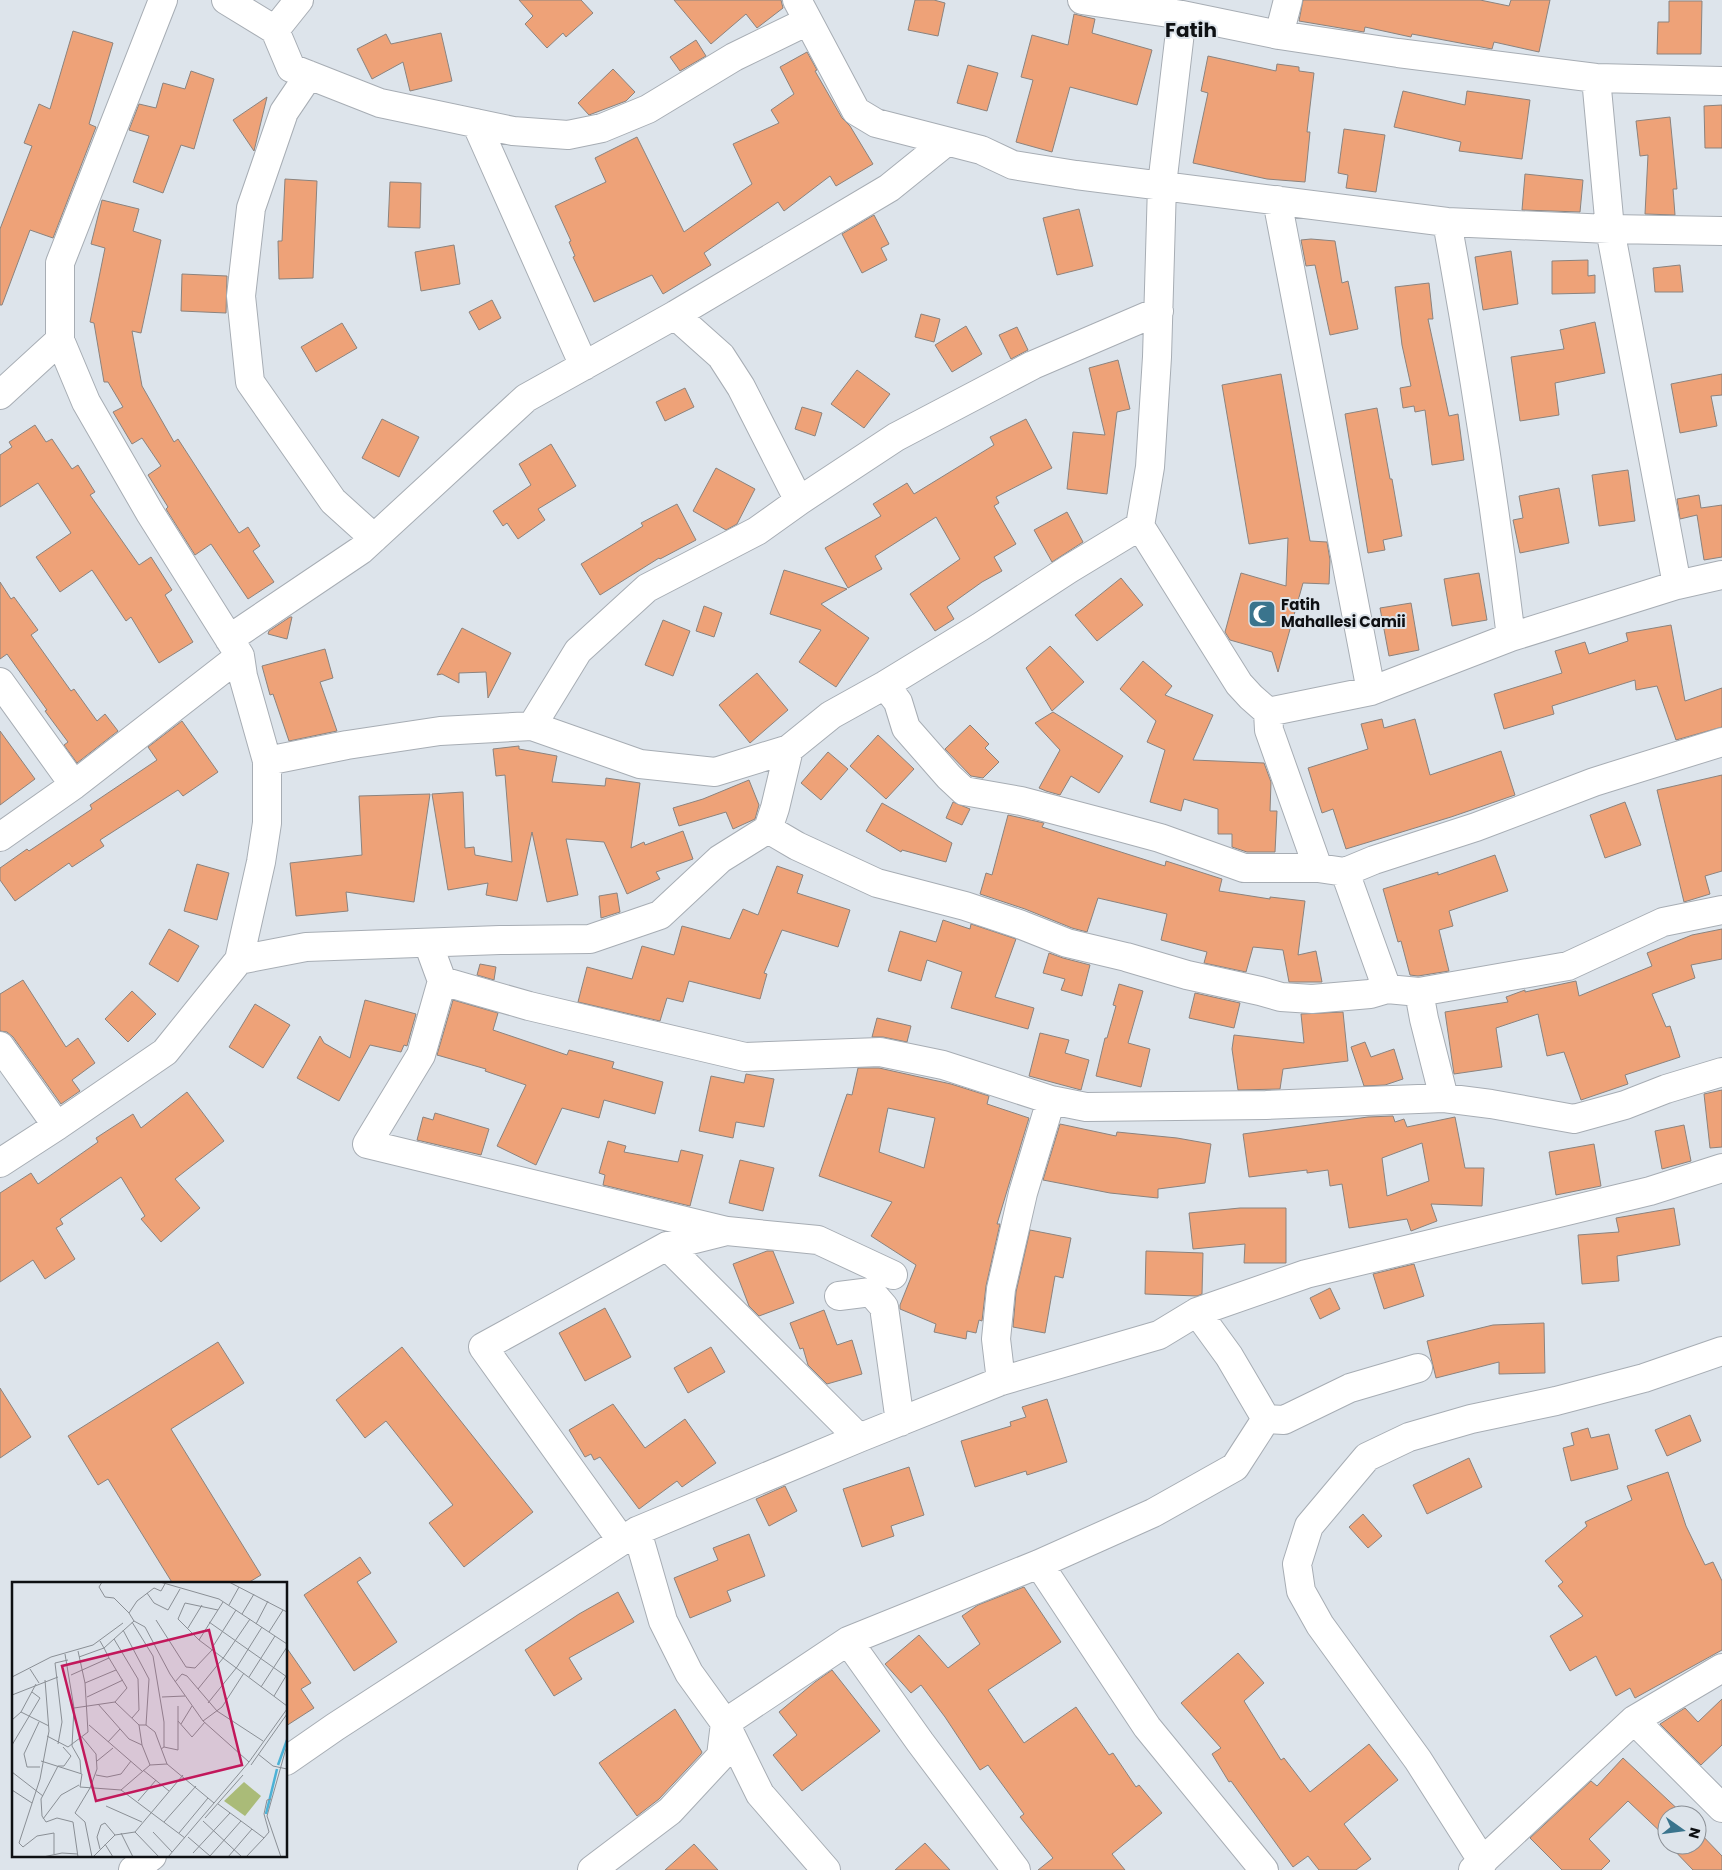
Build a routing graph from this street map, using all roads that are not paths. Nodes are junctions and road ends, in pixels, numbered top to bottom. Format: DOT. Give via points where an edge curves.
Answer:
graph roads {
  1 [pos="163,0"];
  2 [pos="226,0"];
  3 [pos="299,0"];
  4 [pos="1082,0"];
  5 [pos="1288,0"];
  6 [pos="802,10"];
  7 [pos="1182,15"];
  8 [pos="275,30"];
  9 [pos="1279,35"];
  10 [pos="310,75"];
  11 [pos="1596,78"];
  12 [pos="1722,81"];
  13 [pos="476,123"];
  14 [pos="946,142"];
  15 [pos="1162,185"];
  16 [pos="1277,200"];
  17 [pos="1447,222"];
  18 [pos="1610,229"];
  19 [pos="1722,231"];
  20 [pos="1159,311"];
  21 [pos="675,315"];
  22 [pos="60,340"];
  23 [pos="584,366"];
  24 [pos="0,395"];
  25 [pos="798,501"];
  26 [pos="1140,526"];
  27 [pos="374,538"];
  28 [pos="1722,575"];
  29 [pos="1677,585"];
  30 [pos="1511,637"];
  31 [pos="234,648"];
  32 [pos="0,682"];
  33 [pos="885,685"];
  34 [pos="1371,691"];
  35 [pos="1268,712"];
  36 [pos="532,726"];
  37 [pos="1722,742"];
  38 [pos="789,749"];
  39 [pos="267,761"];
  40 [pos="74,785"];
  41 [pos="768,829"];
  42 [pos="0,837"];
  43 [pos="1331,870"];
  44 [pos="1722,910"];
  45 [pos="428,942"];
  46 [pos="240,960"];
  47 [pos="442,981"];
  48 [pos="1387,989"];
  49 [pos="1419,992"];
  50 [pos="0,1046"];
  51 [pos="1722,1072"];
  52 [pos="1444,1098"];
  53 [pos="1051,1100"];
  54 [pos="57,1126"];
  55 [pos="0,1163"];
  56 [pos="1722,1168"];
  57 [pos="727,1231"];
  58 [pos="667,1246"];
  59 [pos="893,1276"];
  60 [pos="839,1296"];
  61 [pos="1197,1312"];
  62 [pos="1722,1351"];
  63 [pos="1418,1368"];
  64 [pos="1001,1381"];
  65 [pos="1266,1420"];
  66 [pos="900,1422"];
  67 [pos="859,1438"];
  68 [pos="630,1536"];
  69 [pos="1039,1564"];
  70 [pos="848,1640"];
  71 [pos="1722,1668"];
  72 [pos="1634,1720"];
  73 [pos="726,1723"];
  74 [pos="288,1761"];
  75 [pos="1722,1808"];
  76 [pos="149,1858"];
  77 [pos="1488,1864"];
  78 [pos="133,1870"];
  79 [pos="592,1870"];
  80 [pos="826,1870"];
  81 [pos="1016,1870"];
  82 [pos="1264,1870"];
  1 -- 22 [label="street" via="60,263"];
  2 -- 8 [label="street"];
  3 -- 8 [label="street"];
  4 -- 7 [label="street"];
  5 -- 9 [label="street"];
  6 -- 13 [label="street" via="734,57 648,109 602,128 568,135 514,131"];
  6 -- 14 [label="street" via="856,111 876,123"];
  7 -- 9 [label="street"];
  7 -- 15 [label="street"];
  8 -- 10 [label="street" via="291,68"];
  9 -- 11 [label="street"];
  10 -- 13 [label="street" via="380,103"];
  10 -- 27 [label="street" via="284,112 251,208 242,296 250,382 333,501"];
  11 -- 12 [label="street"];
  11 -- 18 [label="street"];
  13 -- 23 [label="street"];
  14 -- 15 [label="street" via="982,150 1013,165"];
  14 -- 21 [label="street" via="889,188"];
  15 -- 16 [label="street"];
  15 -- 20 [label="street"];
  16 -- 17 [label="street"];
  16 -- 34 [label="street"];
  17 -- 18 [label="street"];
  17 -- 30 [label="street" via="1498,532"];
  18 -- 19 [label="street"];
  18 -- 29 [label="street"];
  20 -- 25 [label="street" via="1033,365 896,437"];
  20 -- 26 [label="street" via="1150,466"];
  21 -- 23 [label="street"];
  21 -- 25 [label="street" via="720,356 741,386"];
  22 -- 24 [label="street"];
  22 -- 31 [label="street" via="86,402"];
  23 -- 27 [label="street" via="526,398"];
  25 -- 36 [label="street" via="757,530 647,588 578,651"];
  26 -- 33 [label="street"];
  26 -- 35 [label="street" via="1240,684"];
  27 -- 31 [label="street"];
  28 -- 29 [label="street"];
  29 -- 30 [label="street"];
  30 -- 34 [label="street"];
  31 -- 39 [label="street"];
  31 -- 40 [label="street"];
  32 -- 40 [label="street"];
  33 -- 38 [label="street" via="831,715"];
  33 -- 43 [label="street" via="898,702 906,728 964,791 1020,800 1112,824 1244,868"];
  34 -- 35 [label="street"];
  35 -- 43 [label="street" via="1269,730"];
  36 -- 38 [label="street" via="640,764 715,772"];
  36 -- 39 [label="street" via="440,732 347,745"];
  37 -- 43 [label="street" via="1594,782 1476,827 1374,860"];
  38 -- 41 [label="street"];
  39 -- 46 [label="street" via="267,824"];
  40 -- 42 [label="street"];
  41 -- 45 [label="street" via="720,859 660,915 590,939"];
  41 -- 48 [label="street" via="877,883 965,906 1067,943 1187,976 1281,998 1312,999 1370,994"];
  43 -- 48 [label="street"];
  44 -- 49 [label="street" via="1664,922 1568,966"];
  45 -- 46 [label="street" via="306,947"];
  45 -- 47 [label="street"];
  46 -- 54 [label="street" via="165,1052"];
  47 -- 53 [label="street" via="529,1006 744,1057 880,1052 943,1064"];
  47 -- 57 [label="street" via="420,1055 367,1144"];
  48 -- 49 [label="street"];
  49 -- 52 [label="street"];
  50 -- 54 [label="street"];
  51 -- 52 [label="street" via="1574,1119"];
  52 -- 53 [label="street" via="1266,1105 1086,1107"];
  53 -- 64 [label="street" via="1023,1193 1000,1289 996,1338"];
  54 -- 55 [label="street"];
  56 -- 61 [label="street" via="1650,1191 1306,1274"];
  57 -- 58 [label="street"];
  57 -- 59 [label="street" via="818,1240"];
  58 -- 67 [label="street"];
  58 -- 68 [label="street" via="483,1347"];
  60 -- 66 [label="street" via="871,1292 884,1307"];
  61 -- 64 [label="street" via="1159,1335"];
  61 -- 65 [label="street" via="1229,1356"];
  62 -- 77 [label="street" via="1644,1378 1409,1437 1367,1457 1309,1526 1297,1564 1301,1591 1320,1625 1418,1760"];
  63 -- 65 [label="street" via="1350,1388 1284,1420"];
  64 -- 66 [label="street"];
  65 -- 69 [label="street" via="1235,1467 1153,1513"];
  66 -- 67 [label="street"];
  67 -- 68 [label="street"];
  68 -- 73 [label="street" via="663,1621 689,1673"];
  68 -- 74 [label="street"];
  69 -- 70 [label="street"];
  69 -- 82 [label="street" via="1147,1727"];
  70 -- 73 [label="street"];
  70 -- 81 [label="street"];
  71 -- 72 [label="street"];
  72 -- 75 [label="street"];
  72 -- 77 [label="street"];
  73 -- 79 [label="street" via="721,1756 670,1811"];
  73 -- 80 [label="street" via="760,1794"];
  76 -- 78 [label="street"];
}
